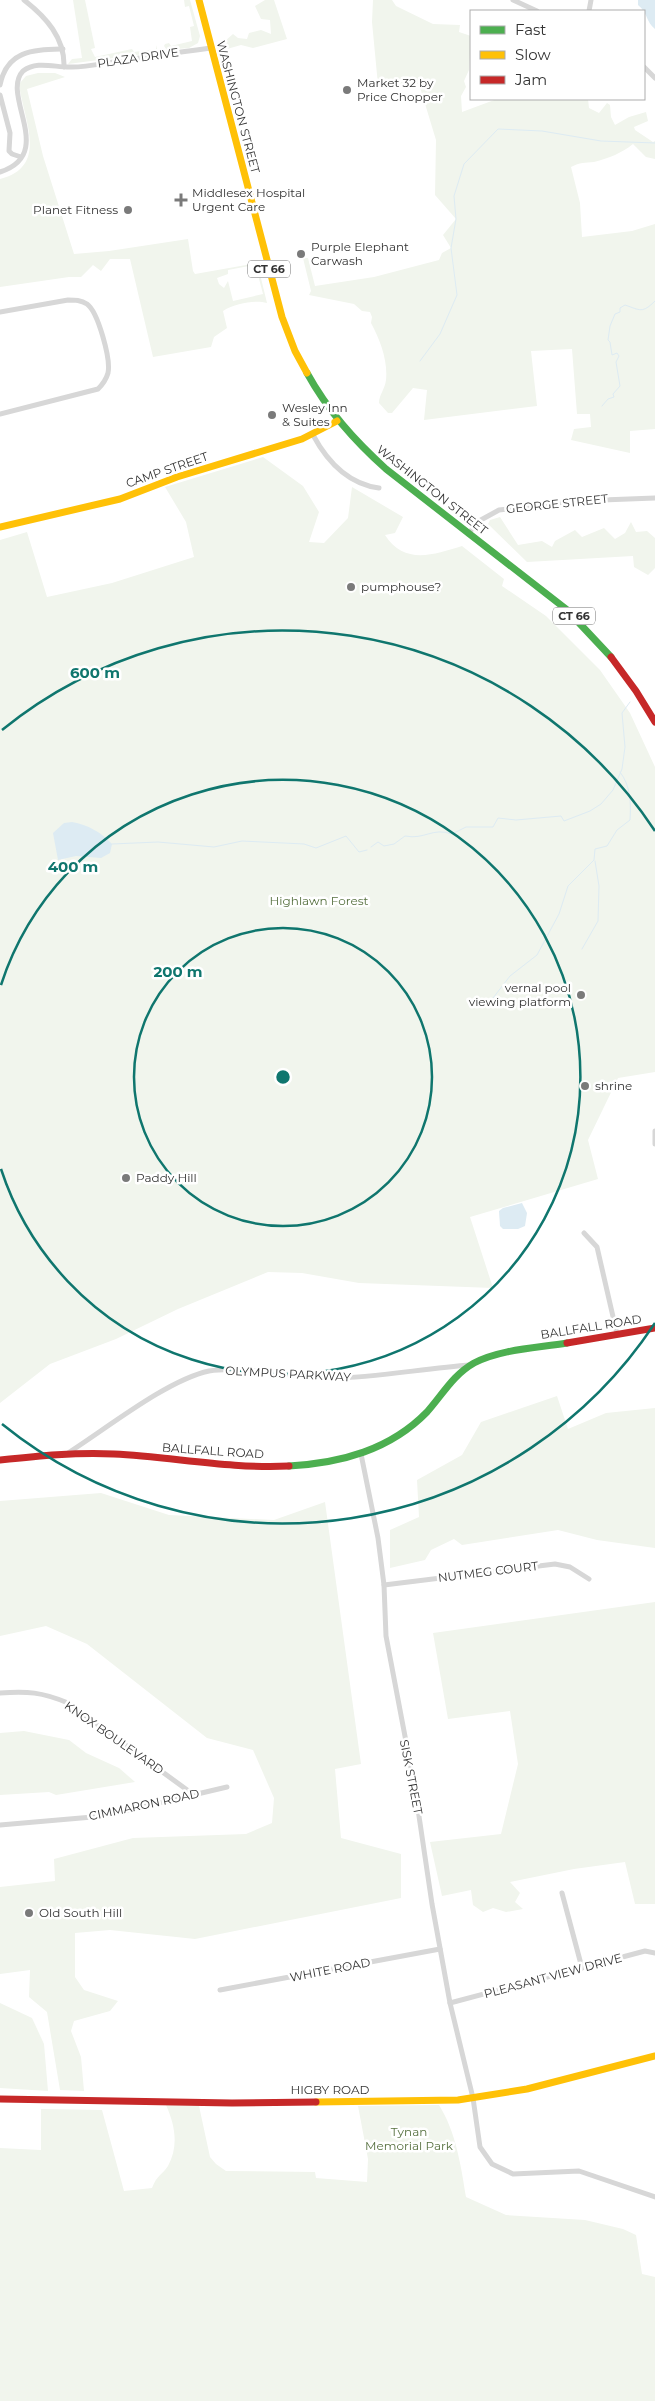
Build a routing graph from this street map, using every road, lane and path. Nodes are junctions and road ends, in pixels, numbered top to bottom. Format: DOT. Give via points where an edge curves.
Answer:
graph roads {
  1 [pos="24,0"];
  2 [pos="199,0"];
  3 [pos="513,0"];
  4 [pos="535,10"];
  5 [pos="211,48"];
  6 [pos="63,49"];
  7 [pos="0,62"];
  8 [pos="6,66"];
  9 [pos="64,67"];
  10 [pos="645,68"];
  11 [pos="655,78"];
  12 [pos="0,85"];
  13 [pos="0,95"];
  14 [pos="21,156"];
  15 [pos="0,172"];
  16 [pos="0,312"];
  17 [pos="0,414"];
  18 [pos="337,421"];
  19 [pos="312,435"];
  20 [pos="378,488"];
  21 [pos="655,498"];
  22 [pos="0,527"];
  23 [pos="468,534"];
  24 [pos="655,722"];
  25 [pos="655,1131"];
  26 [pos="655,1144"];
  27 [pos="584,1233"];
  28 [pos="655,1328"];
  29 [pos="617,1334"];
  30 [pos="471,1365"];
  31 [pos="68,1453"];
  32 [pos="361,1454"];
  33 [pos="0,1460"];
  34 [pos="590,1579"];
  35 [pos="384,1585"];
  36 [pos="0,1693"];
  37 [pos="227,1787"];
  38 [pos="194,1795"];
  39 [pos="0,1825"];
  40 [pos="562,1893"];
  41 [pos="440,1949"];
  42 [pos="655,1953"];
  43 [pos="582,1968"];
  44 [pos="220,1990"];
  45 [pos="450,2003"];
  46 [pos="655,2056"];
  47 [pos="473,2098"];
  48 [pos="0,2099"];
  49 [pos="655,2197"];
  1 -- 6 [label="street" via="49,24"];
  2 -- 5 [label="main road, WASHINGTON STREET / CT 66"];
  3 -- 4 [label="street"];
  5 -- 9 [label="street, PLAZA DRIVE"];
  5 -- 18 [label="main road, WASHINGTON STREET / CT 66" via="282,317 310,381"];
  6 -- 8 [label="street" via="27,52"];
  6 -- 9 [label="street"];
  7 -- 8 [label="street"];
  8 -- 12 [label="street"];
  9 -- 14 [label="street, PLAZA DRIVE" via="30,67 15,81 14,95 24,137"];
  10 -- 11 [label="street"];
  13 -- 14 [label="street" via="10,132 9,151"];
  14 -- 15 [label="street" via="12,167"];
  16 -- 17 [label="street" via="68,300 87,304 97,317 108,371 105,382 98,389"];
  18 -- 19 [label="main road, CAMP STREET"];
  18 -- 23 [label="main road, WASHINGTON STREET / CT 66" via="372,457"];
  19 -- 20 [label="street" via="342,473"];
  19 -- 22 [label="main road, CAMP STREET" via="255,455 176,476 120,499"];
  21 -- 23 [label="street, GEORGE STREET" via="576,501 499,510 479,521"];
  23 -- 24 [label="main road, WASHINGTON STREET / CT 66" via="566,609 592,634 626,675"];
  25 -- 26 [label="street"];
  27 -- 29 [label="street" via="597,1247"];
  28 -- 29 [label="main road, BALLFALL ROAD"];
  29 -- 30 [label="main road, BALLFALL ROAD" via="490,1356"];
  30 -- 31 [label="street, OLYMPUS PARKWAY" via="354,1377 210,1371 169,1388"];
  30 -- 32 [label="main road, BALLFALL ROAD" via="451,1380 431,1407 411,1425 380,1447"];
  31 -- 32 [label="main road, BALLFALL ROAD" via="116,1454 250,1467 317,1463"];
  31 -- 33 [label="main road, BALLFALL ROAD"];
  32 -- 35 [label="street, SISK STREET"];
  34 -- 35 [label="street, NUTMEG COURT" via="578,1570 555,1564"];
  35 -- 41 [label="street, SISK STREET" via="386,1636 415,1789"];
  36 -- 38 [label="street, KNOX BOULEVARD" via="27,1691 48,1694 68,1703"];
  37 -- 38 [label="street, CIMMARON ROAD"];
  38 -- 39 [label="street, CIMMARON ROAD" via="104,1816"];
  40 -- 43 [label="street"];
  41 -- 44 [label="street, WHITE ROAD"];
  41 -- 45 [label="street, SISK STREET"];
  42 -- 43 [label="street, PLEASANT VIEW DRIVE" via="645,1952"];
  43 -- 45 [label="street, PLEASANT VIEW DRIVE"];
  45 -- 47 [label="street, SISK STREET"];
  46 -- 47 [label="main road, HIGBY ROAD" via="526,2089"];
  47 -- 48 [label="main road, HIGBY ROAD" via="410,2102 232,2103"];
  47 -- 49 [label="street, SISK STREET" via="480,2147 497,2168 513,2174 579,2171"];
}
